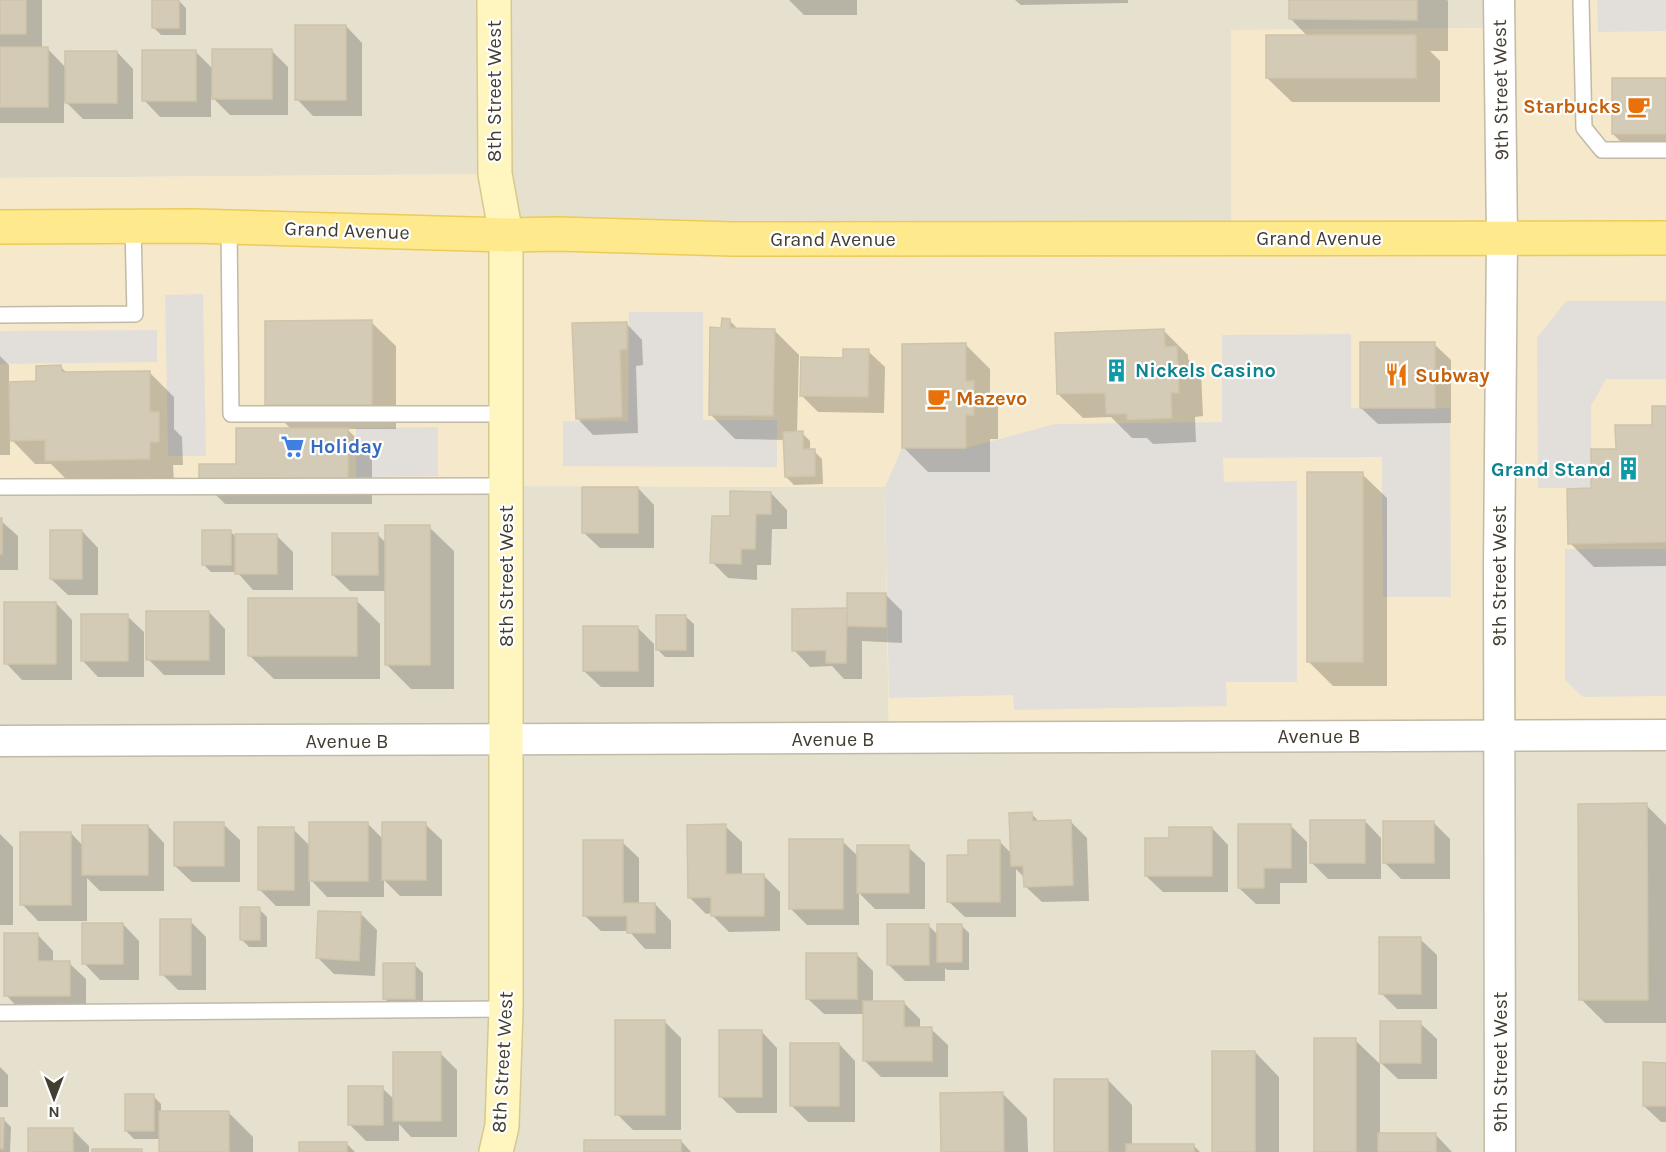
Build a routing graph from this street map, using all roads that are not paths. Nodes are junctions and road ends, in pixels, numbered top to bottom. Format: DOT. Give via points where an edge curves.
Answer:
graph roads {
  1 [pos="494,0"];
  2 [pos="1499,0"];
  3 [pos="1581,0"];
  4 [pos="1666,150"];
  5 [pos="133,226"];
  6 [pos="229,226"];
  7 [pos="0,227"];
  8 [pos="506,235"];
  9 [pos="1502,238"];
  10 [pos="1666,238"];
  11 [pos="0,315"];
  12 [pos="506,414"];
  13 [pos="506,486"];
  14 [pos="0,487"];
  15 [pos="1666,735"];
  16 [pos="1500,736"];
  17 [pos="506,740"];
  18 [pos="0,741"];
  19 [pos="506,1009"];
  20 [pos="0,1013"];
  21 [pos="496,1152"];
  22 [pos="1500,1152"];
  1 -- 8 [label="street, 8th Street West" via="495,174"];
  2 -- 9 [label="street, 9th Street West"];
  3 -- 4 [label="lane" via="1584,128 1602,150"];
  5 -- 6 [label="main road, Grand Avenue"];
  5 -- 7 [label="main road, Grand Avenue"];
  5 -- 11 [label="lane" via="135,314"];
  6 -- 8 [label="main road, Grand Avenue"];
  6 -- 12 [label="lane" via="231,414"];
  8 -- 9 [label="main road, Grand Avenue" via="732,239"];
  8 -- 12 [label="street, 8th Street West"];
  9 -- 10 [label="main road, Grand Avenue"];
  9 -- 16 [label="street, 9th Street West"];
  12 -- 13 [label="street, 8th Street West"];
  13 -- 14 [label="lane"];
  13 -- 17 [label="street, 8th Street West"];
  15 -- 16 [label="street, Avenue B"];
  16 -- 17 [label="street, Avenue B"];
  16 -- 22 [label="street, 9th Street West"];
  17 -- 18 [label="street, Avenue B"];
  17 -- 19 [label="street, 8th Street West"];
  19 -- 20 [label="lane"];
  19 -- 21 [label="street, 8th Street West" via="502,1126"];
}
